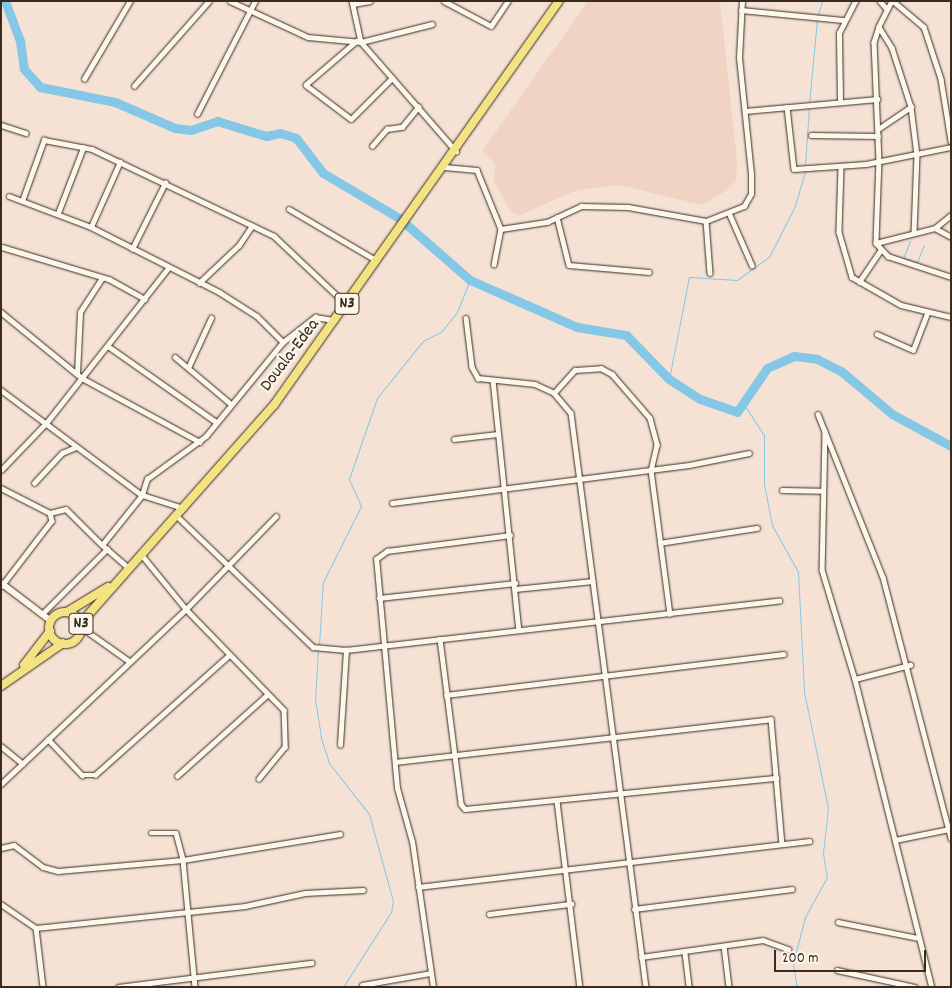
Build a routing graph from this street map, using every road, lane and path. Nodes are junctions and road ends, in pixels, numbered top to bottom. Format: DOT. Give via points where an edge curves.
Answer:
graph roads {
  1 [pos="130,1"];
  2 [pos="209,1"];
  3 [pos="230,1"];
  4 [pos="255,1"];
  5 [pos="370,1"];
  6 [pos="444,1"];
  7 [pos="508,1"];
  8 [pos="559,1"];
  9 [pos="742,1"];
  10 [pos="855,1"];
  11 [pos="880,1"];
  12 [pos="893,1"];
  13 [pos="352,2"];
  14 [pos="886,8"];
  15 [pos="741,10"];
  16 [pos="248,12"];
  17 [pos="842,20"];
  18 [pos="432,24"];
  19 [pos="879,27"];
  20 [pos="359,41"];
  21 [pos="392,78"];
  22 [pos="84,79"];
  23 [pos="134,86"];
  24 [pos="877,99"];
  25 [pos="840,100"];
  26 [pos="418,107"];
  27 [pos="786,107"];
  28 [pos="911,107"];
  29 [pos="745,111"];
  30 [pos="197,114"];
  31 [pos="1,125"];
  32 [pos="878,129"];
  33 [pos="26,133"];
  34 [pos="811,135"];
  35 [pos="878,136"];
  36 [pos="951,141"];
  37 [pos="372,146"];
  38 [pos="951,147"];
  39 [pos="83,148"];
  40 [pos="456,151"];
  41 [pos="917,155"];
  42 [pos="880,160"];
  43 [pos="120,162"];
  44 [pos="444,167"];
  45 [pos="841,167"];
  46 [pos="165,183"];
  47 [pos="9,196"];
  48 [pos="22,201"];
  49 [pos="289,210"];
  50 [pos="58,213"];
  51 [pos="730,215"];
  52 [pos="951,215"];
  53 [pos="557,218"];
  54 [pos="706,221"];
  55 [pos="252,226"];
  56 [pos="92,227"];
  57 [pos="935,228"];
  58 [pos="501,230"];
  59 [pos="914,232"];
  60 [pos="951,237"];
  61 [pos="876,243"];
  62 [pos="2,247"];
  63 [pos="132,249"];
  64 [pos="880,251"];
  65 [pos="377,261"];
  66 [pos="494,264"];
  67 [pos="752,265"];
  68 [pos="168,268"];
  69 [pos="649,272"];
  70 [pos="710,273"];
  71 [pos="951,276"];
  72 [pos="102,278"];
  73 [pos="859,282"];
  74 [pos="200,283"];
  75 [pos="145,299"];
  76 [pos="347,305"];
  77 [pos="1,312"];
  78 [pos="927,313"];
  79 [pos="951,317"];
  80 [pos="211,318"];
  81 [pos="466,318"];
  82 [pos="336,320"];
  83 [pos="877,334"];
  84 [pos="283,342"];
  85 [pos="108,346"];
  86 [pos="175,357"];
  87 [pos="188,368"];
  88 [pos="77,374"];
  89 [pos="82,378"];
  90 [pos="493,380"];
  91 [pos="1,390"];
  92 [pos="554,393"];
  93 [pos="231,404"];
  94 [pos="818,414"];
  95 [pos="46,422"];
  96 [pos="216,422"];
  97 [pos="826,431"];
  98 [pos="498,434"];
  99 [pos="454,439"];
  100 [pos="200,442"];
  101 [pos="76,447"];
  102 [pos="749,453"];
  103 [pos="1,470"];
  104 [pos="651,470"];
  105 [pos="581,476"];
  106 [pos="34,483"];
  107 [pos="504,485"];
  108 [pos="1,488"];
  109 [pos="782,490"];
  110 [pos="821,491"];
  111 [pos="142,495"];
  112 [pos="392,502"];
  113 [pos="184,508"];
  114 [pos="50,513"];
  115 [pos="177,516"];
  116 [pos="276,516"];
  117 [pos="757,528"];
  118 [pos="510,535"];
  119 [pos="660,543"];
  120 [pos="102,545"];
  121 [pos="107,549"];
  122 [pos="141,554"];
  123 [pos="229,564"];
  124 [pos="127,566"];
  125 [pos="593,581"];
  126 [pos="2,585"];
  127 [pos="109,586"];
  128 [pos="515,586"];
  129 [pos="379,598"];
  130 [pos="779,600"];
  131 [pos="186,609"];
  132 [pos="67,612"];
  133 [pos="42,614"];
  134 [pos="670,614"];
  135 [pos="51,621"];
  136 [pos="598,621"];
  137 [pos="81,626"];
  138 [pos="519,630"];
  139 [pos="50,631"];
  140 [pos="440,639"];
  141 [pos="63,643"];
  142 [pos="382,646"];
  143 [pos="346,650"];
  144 [pos="784,654"];
  145 [pos="229,655"];
  146 [pos="129,661"];
  147 [pos="910,665"];
  148 [pos="21,669"];
  149 [pos="604,677"];
  150 [pos="855,679"];
  151 [pos="1,686"];
  152 [pos="268,694"];
  153 [pos="446,695"];
  154 [pos="48,740"];
  155 [pos="612,740"];
  156 [pos="340,745"];
  157 [pos="1,746"];
  158 [pos="454,756"];
  159 [pos="395,762"];
  160 [pos="23,764"];
  161 [pos="176,776"];
  162 [pos="776,778"];
  163 [pos="259,780"];
  164 [pos="1,784"];
  165 [pos="618,795"];
  166 [pos="557,801"];
  167 [pos="949,829"];
  168 [pos="151,833"];
  169 [pos="340,834"];
  170 [pos="951,838"];
  171 [pos="894,840"];
  172 [pos="809,841"];
  173 [pos="782,844"];
  174 [pos="1,848"];
  175 [pos="183,860"];
  176 [pos="626,860"];
  177 [pos="566,867"];
  178 [pos="418,887"];
  179 [pos="792,888"];
  180 [pos="363,890"];
  181 [pos="1,904"];
  182 [pos="571,904"];
  183 [pos="634,909"];
  184 [pos="186,911"];
  185 [pos="489,914"];
  186 [pos="838,922"];
  187 [pos="36,928"];
  188 [pos="918,938"];
  189 [pos="724,946"];
  190 [pos="788,949"];
  191 [pos="685,953"];
  192 [pos="642,957"];
  193 [pos="312,963"];
  194 [pos="837,970"];
  195 [pos="431,973"];
  196 [pos="193,976"];
  197 [pos="886,980"];
  198 [pos="362,986"];
  199 [pos="43,987"];
  200 [pos="118,987"];
  201 [pos="195,987"];
  202 [pos="433,987"];
  203 [pos="580,987"];
  204 [pos="646,987"];
  205 [pos="690,987"];
  206 [pos="729,987"];
  207 [pos="888,987"];
  208 [pos="915,987"];
  209 [pos="932,987"];
  1 -- 22 [label="street"];
  2 -- 23 [label="street"];
  3 -- 16 [label="street"];
  4 -- 16 [label="street"];
  5 -- 13 [label="street"];
  6 -- 7 [label="street" via="491,26"];
  8 -- 40 [label="highway, Douala-Edea / N3"];
  9 -- 15 [label="street"];
  10 -- 17 [label="street"];
  11 -- 14 [label="street"];
  12 -- 14 [label="street"];
  12 -- 36 [label="street" via="924,27 941,79"];
  13 -- 20 [label="street"];
  14 -- 19 [label="street"];
  15 -- 17 [label="street"];
  15 -- 29 [label="street" via="738,43"];
  16 -- 20 [label="street" via="272,18 308,37"];
  16 -- 30 [label="street"];
  17 -- 25 [label="street"];
  18 -- 20 [label="street"];
  19 -- 24 [label="street" via="874,42"];
  19 -- 28 [label="street" via="892,48"];
  20 -- 21 [label="street"];
  20 -- 21 [label="street" via="306,85 351,119"];
  21 -- 26 [label="street"];
  24 -- 25 [label="street"];
  24 -- 32 [label="street"];
  25 -- 27 [label="street"];
  26 -- 37 [label="street" via="402,127 387,129"];
  26 -- 40 [label="street"];
  27 -- 29 [label="street"];
  27 -- 45 [label="street" via="791,168"];
  28 -- 32 [label="street"];
  28 -- 41 [label="street"];
  29 -- 51 [label="street" via="751,194 744,206"];
  31 -- 33 [label="street"];
  32 -- 35 [label="street"];
  34 -- 35 [label="street"];
  35 -- 42 [label="street"];
  38 -- 41 [label="street"];
  39 -- 43 [label="street"];
  39 -- 48 [label="street" via="44,140"];
  39 -- 50 [label="street"];
  40 -- 44 [label="highway, Douala-Edea / N3"];
  41 -- 42 [label="street"];
  41 -- 59 [label="street"];
  42 -- 45 [label="street"];
  42 -- 61 [label="street"];
  43 -- 46 [label="street"];
  43 -- 56 [label="street"];
  44 -- 58 [label="street" via="477,170"];
  44 -- 65 [label="highway, Douala-Edea / N3"];
  45 -- 73 [label="street" via="842,254 848,272"];
  46 -- 55 [label="street"];
  46 -- 63 [label="street"];
  47 -- 48 [label="street"];
  48 -- 50 [label="street"];
  49 -- 65 [label="street"];
  50 -- 56 [label="street"];
  51 -- 54 [label="street"];
  51 -- 67 [label="street"];
  52 -- 57 [label="street"];
  53 -- 54 [label="street" via="581,206 613,205"];
  53 -- 58 [label="street"];
  53 -- 69 [label="street" via="569,265 587,270"];
  54 -- 70 [label="street"];
  55 -- 74 [label="street" via="239,245"];
  55 -- 76 [label="street" via="274,236"];
  56 -- 63 [label="street"];
  57 -- 59 [label="street"];
  57 -- 60 [label="street"];
  58 -- 66 [label="street"];
  59 -- 61 [label="street"];
  61 -- 64 [label="street"];
  62 -- 72 [label="street"];
  63 -- 68 [label="street"];
  64 -- 71 [label="street"];
  64 -- 73 [label="street"];
  65 -- 76 [label="highway, Douala-Edea / N3"];
  68 -- 74 [label="street"];
  68 -- 75 [label="street"];
  72 -- 75 [label="street"];
  72 -- 88 [label="street" via="80,312"];
  73 -- 78 [label="street"];
  74 -- 84 [label="street" via="244,306"];
  75 -- 85 [label="street"];
  76 -- 82 [label="highway, Douala-Edea / N3"];
  77 -- 88 [label="street"];
  78 -- 79 [label="street"];
  78 -- 83 [label="street" via="913,350"];
  80 -- 87 [label="street"];
  81 -- 90 [label="street" via="475,375"];
  82 -- 84 [label="street" via="314,317"];
  82 -- 113 [label="highway, Douala-Edea / N3" via="274,405"];
  84 -- 93 [label="street"];
  85 -- 89 [label="street"];
  85 -- 96 [label="street"];
  86 -- 87 [label="street"];
  87 -- 93 [label="street"];
  88 -- 89 [label="street"];
  89 -- 95 [label="street"];
  89 -- 100 [label="street"];
  90 -- 92 [label="street" via="521,379"];
  90 -- 98 [label="street"];
  91 -- 95 [label="street"];
  92 -- 104 [label="street" via="576,370 586,366 612,374 650,418 657,445"];
  92 -- 105 [label="street" via="571,413"];
  93 -- 96 [label="street"];
  94 -- 97 [label="street"];
  95 -- 101 [label="street"];
  95 -- 103 [label="street"];
  96 -- 100 [label="street"];
  97 -- 110 [label="street"];
  97 -- 147 [label="street" via="883,578"];
  98 -- 99 [label="street"];
  98 -- 107 [label="street"];
  100 -- 111 [label="street" via="147,478"];
  101 -- 106 [label="street" via="62,453"];
  101 -- 111 [label="street"];
  102 -- 104 [label="street"];
  104 -- 105 [label="street"];
  104 -- 119 [label="street"];
  105 -- 107 [label="street"];
  105 -- 125 [label="street"];
  107 -- 112 [label="street"];
  107 -- 118 [label="street"];
  108 -- 114 [label="street"];
  109 -- 110 [label="street"];
  110 -- 150 [label="street" via="822,570"];
  111 -- 113 [label="street"];
  111 -- 120 [label="street"];
  113 -- 115 [label="highway, Douala-Edea / N3"];
  114 -- 120 [label="street" via="66,509"];
  114 -- 126 [label="street" via="49,527"];
  115 -- 122 [label="highway, Douala-Edea / N3"];
  115 -- 123 [label="street"];
  116 -- 123 [label="street"];
  117 -- 119 [label="street"];
  118 -- 128 [label="street"];
  118 -- 129 [label="street" via="380,554 375,566"];
  119 -- 134 [label="street"];
  120 -- 121 [label="street"];
  121 -- 124 [label="street"];
  121 -- 133 [label="street"];
  122 -- 124 [label="highway, Douala-Edea / N3"];
  122 -- 131 [label="street"];
  123 -- 131 [label="street"];
  123 -- 143 [label="street" via="313,647"];
  124 -- 127 [label="highway, Douala-Edea / N3"];
  125 -- 128 [label="street"];
  125 -- 136 [label="street"];
  126 -- 133 [label="main road"];
  127 -- 132 [label="highway, Douala-Edea / N3"];
  127 -- 137 [label="highway, Douala-Edea / N3"];
  128 -- 129 [label="street"];
  128 -- 138 [label="street"];
  129 -- 142 [label="street"];
  130 -- 134 [label="street"];
  131 -- 145 [label="street"];
  131 -- 146 [label="street"];
  132 -- 135 [label="highway, N3"];
  132 -- 137 [label="highway, N3"];
  133 -- 135 [label="main road"];
  134 -- 136 [label="street"];
  135 -- 139 [label="highway, N3"];
  136 -- 138 [label="street"];
  136 -- 149 [label="street"];
  137 -- 141 [label="highway, N3" via="76,639"];
  137 -- 146 [label="street"];
  138 -- 140 [label="street"];
  139 -- 141 [label="highway, N3"];
  139 -- 148 [label="highway, N3"];
  140 -- 142 [label="street"];
  140 -- 153 [label="street"];
  141 -- 148 [label="highway, N3"];
  142 -- 143 [label="street"];
  142 -- 159 [label="street"];
  143 -- 156 [label="street"];
  144 -- 149 [label="street"];
  145 -- 152 [label="street"];
  145 -- 154 [label="street" via="95,775 82,775"];
  146 -- 154 [label="street"];
  147 -- 150 [label="street"];
  147 -- 167 [label="street"];
  148 -- 151 [label="highway, N3"];
  149 -- 153 [label="street"];
  149 -- 155 [label="street"];
  150 -- 171 [label="street"];
  152 -- 161 [label="street"];
  152 -- 163 [label="street" via="284,710 286,740 280,756"];
  153 -- 158 [label="street"];
  154 -- 160 [label="street"];
  155 -- 158 [label="street"];
  155 -- 162 [label="street" via="771,719"];
  155 -- 165 [label="street"];
  157 -- 160 [label="street"];
  158 -- 159 [label="street"];
  158 -- 166 [label="street" via="465,809"];
  159 -- 178 [label="street"];
  160 -- 164 [label="street"];
  162 -- 165 [label="street"];
  162 -- 173 [label="street"];
  165 -- 166 [label="street"];
  165 -- 176 [label="street"];
  166 -- 177 [label="street"];
  167 -- 170 [label="street"];
  167 -- 171 [label="street"];
  168 -- 175 [label="street" via="176,833"];
  169 -- 175 [label="street"];
  171 -- 188 [label="street"];
  172 -- 173 [label="street"];
  173 -- 176 [label="street"];
  174 -- 175 [label="street" via="14,845 43,867 58,871"];
  175 -- 184 [label="street"];
  176 -- 177 [label="street"];
  176 -- 183 [label="street"];
  177 -- 178 [label="street"];
  177 -- 182 [label="street"];
  178 -- 195 [label="street"];
  179 -- 183 [label="street"];
  180 -- 184 [label="street" via="305,893 245,906"];
  181 -- 187 [label="street"];
  182 -- 185 [label="street"];
  182 -- 203 [label="street"];
  183 -- 192 [label="street"];
  184 -- 187 [label="street"];
  184 -- 196 [label="street"];
  186 -- 188 [label="street"];
  187 -- 199 [label="street"];
  188 -- 209 [label="street"];
  189 -- 190 [label="street" via="763,940"];
  189 -- 191 [label="street"];
  189 -- 206 [label="street"];
  191 -- 192 [label="street"];
  191 -- 205 [label="street"];
  192 -- 204 [label="street"];
  193 -- 196 [label="street"];
  194 -- 197 [label="street"];
  195 -- 198 [label="street"];
  195 -- 202 [label="street"];
  196 -- 200 [label="street"];
  196 -- 201 [label="street"];
  197 -- 207 [label="street"];
  197 -- 208 [label="street"];
}
